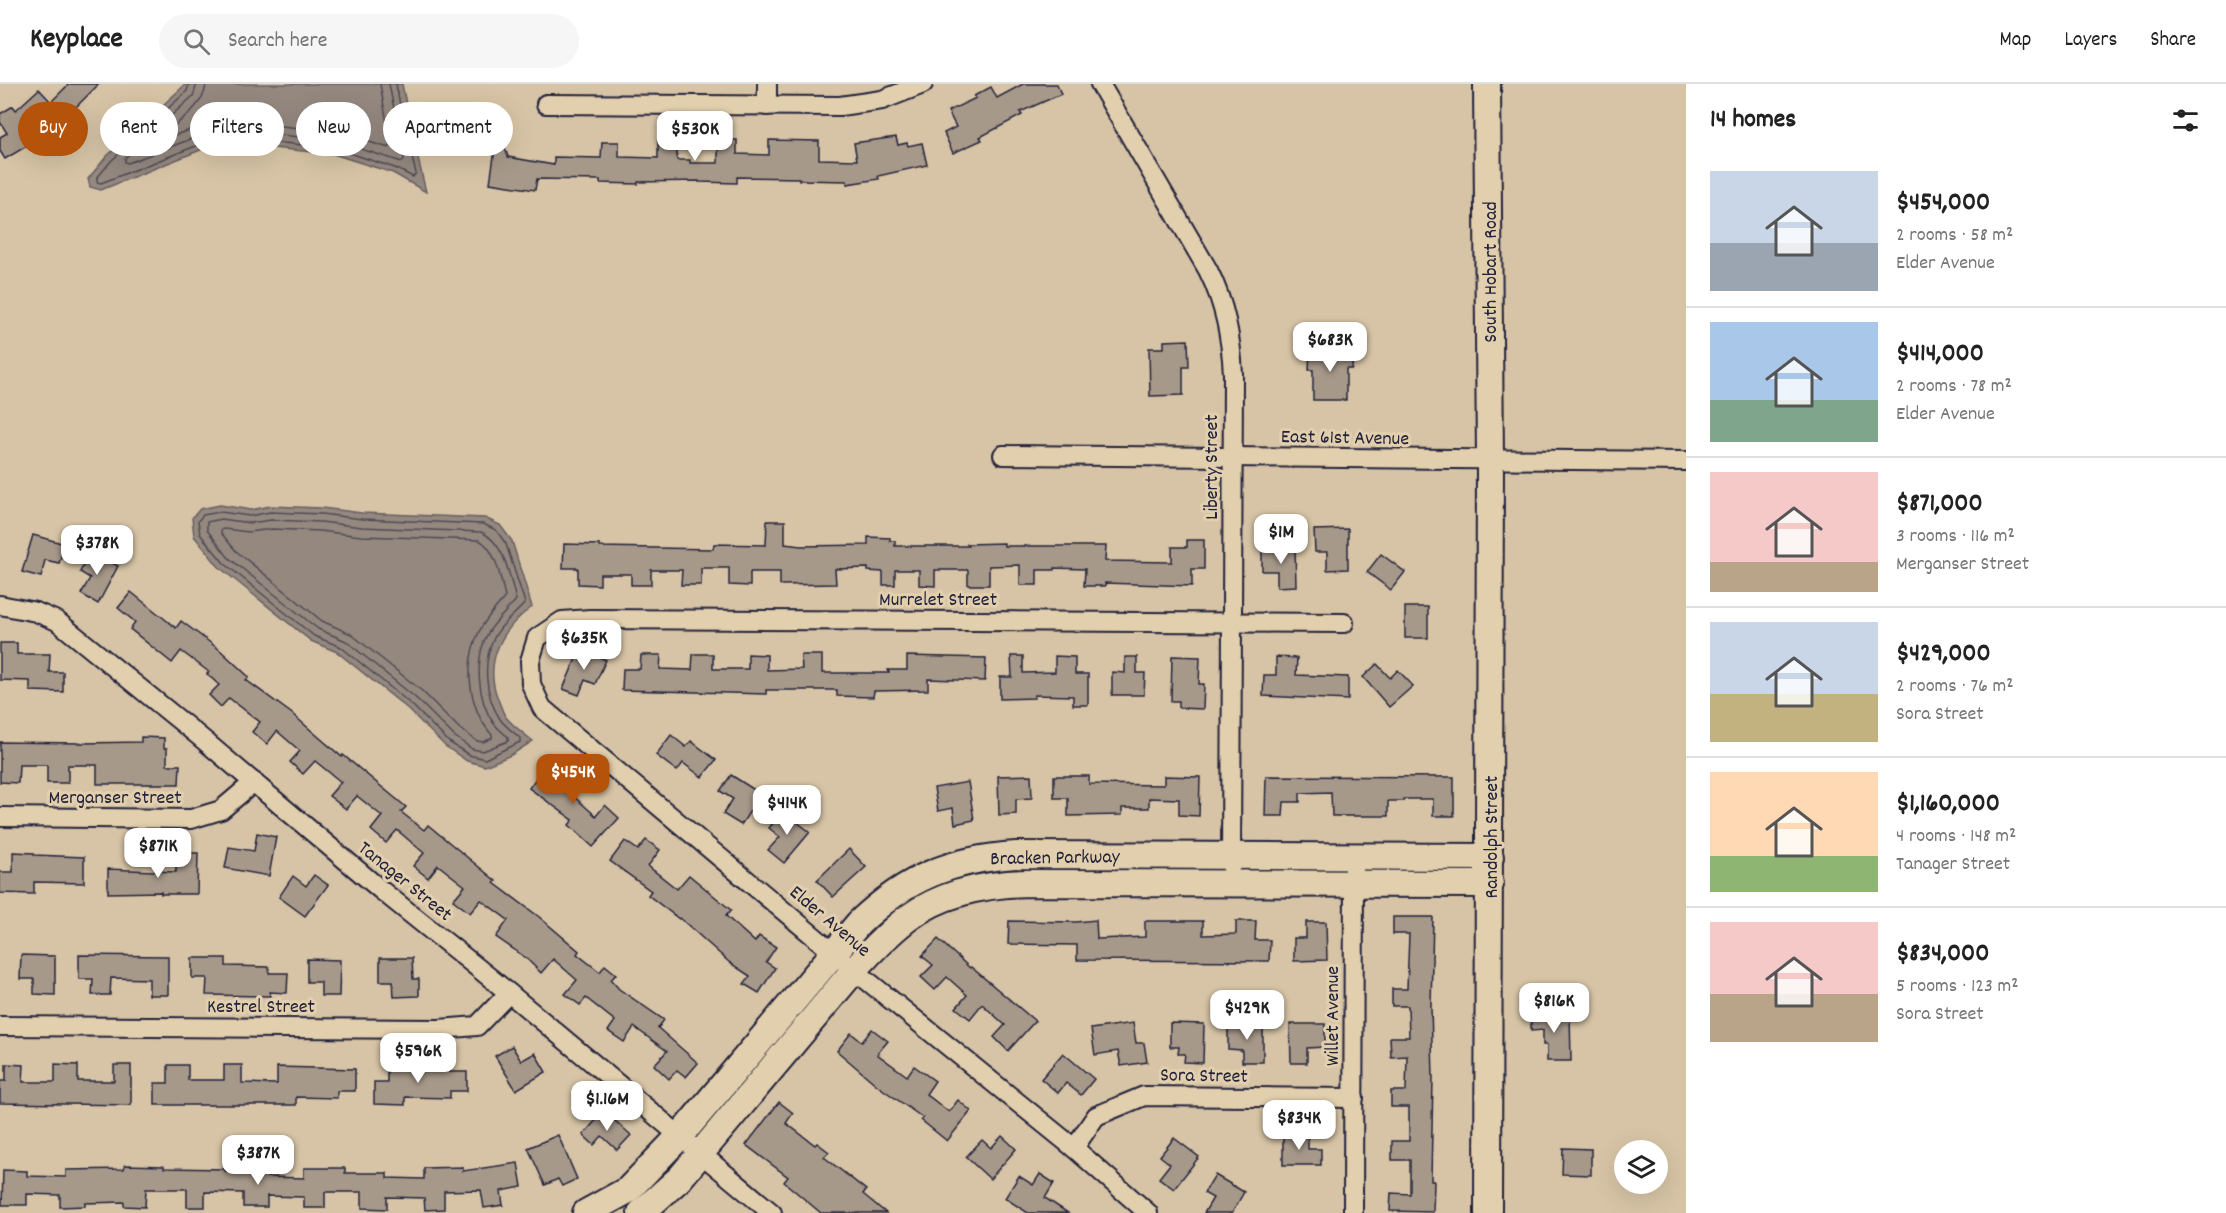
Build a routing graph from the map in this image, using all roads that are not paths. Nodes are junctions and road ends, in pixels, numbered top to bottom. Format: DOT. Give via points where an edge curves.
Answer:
graph roads {
  1 [pos="767,84"];
  2 [pos="923,84"];
  3 [pos="1100,84"];
  4 [pos="1487,84"];
  5 [pos="546,104"];
  6 [pos="767,106"];
  7 [pos="1003,455"];
  8 [pos="1233,457"];
  9 [pos="1490,460"];
  10 [pos="1686,461"];
  11 [pos="0,604"];
  12 [pos="1233,622"];
  13 [pos="1344,623"];
  14 [pos="537,638"];
  15 [pos="254,782"];
  16 [pos="0,818"];
  17 [pos="1231,855"];
  18 [pos="1354,856"];
  19 [pos="1490,856"];
  20 [pos="1231,883"];
  21 [pos="1354,883"];
  22 [pos="1490,884"];
  23 [pos="833,952"];
  24 [pos="854,970"];
  25 [pos="509,993"];
  26 [pos="0,1026"];
  27 [pos="1353,1098"];
  28 [pos="680,1136"];
  29 [pos="1074,1148"];
  30 [pos="701,1154"];
  31 [pos="586,1213"];
  32 [pos="641,1213"];
  33 [pos="772,1213"];
  34 [pos="1148,1213"];
  35 [pos="1353,1213"];
  36 [pos="1488,1213"];
  1 -- 6 [label="street"];
  2 -- 6 [label="street" via="862,104"];
  3 -- 8 [label="street, Liberty Street" via="1217,289 1232,349"];
  4 -- 9 [label="street, South Hobart Road"];
  5 -- 6 [label="street"];
  7 -- 8 [label="street, East 61st Avenue"];
  8 -- 9 [label="street, East 61st Avenue"];
  8 -- 12 [label="street, Liberty Street"];
  9 -- 10 [label="street, East 61st Avenue"];
  9 -- 19 [label="street, Randolph Street"];
  11 -- 15 [label="street, Tanager Street" via="57,621"];
  12 -- 13 [label="street, Murrelet Street"];
  12 -- 14 [label="street, Murrelet Street" via="590,619 562,621"];
  12 -- 17 [label="street, Liberty Street"];
  14 -- 23 [label="street, Elder Avenue" via="530,661 531,684 542,708"];
  15 -- 16 [label="street, Merganser Street" via="221,810 191,819"];
  15 -- 25 [label="street, Tanager Street"];
  17 -- 18 [label="street, Bracken Parkway"];
  17 -- 20 [label="street, Liberty Street"];
  17 -- 23 [label="street, Bracken Parkway" via="1016,855 957,863 919,878 893,894"];
  18 -- 19 [label="street, Bracken Parkway"];
  18 -- 21 [label="street, Willet Avenue"];
  19 -- 22 [label="street, Randolph Street"];
  20 -- 21 [label="street, Bracken Parkway"];
  20 -- 24 [label="street, Bracken Parkway" via="1028,883 970,890 910,916"];
  21 -- 22 [label="street, Bracken Parkway"];
  21 -- 27 [label="street, Willet Avenue"];
  22 -- 36 [label="street, Randolph Street"];
  23 -- 24 [label="street, Elder Avenue"];
  23 -- 28 [label="street, Bracken Parkway"];
  24 -- 29 [label="street, Elder Avenue"];
  24 -- 30 [label="street, Bracken Parkway"];
  25 -- 26 [label="street, Kestrel Street" via="477,1026 439,1029"];
  25 -- 28 [label="street, Tanager Street"];
  27 -- 29 [label="street, Sora Street" via="1144,1096 1096,1116"];
  27 -- 35 [label="street, Willet Avenue"];
  28 -- 30 [label="street, Tanager Street"];
  28 -- 31 [label="street, Bracken Parkway" via="628,1190"];
  29 -- 34 [label="street, Elder Avenue"];
  30 -- 32 [label="street, Bracken Parkway"];
  30 -- 33 [label="street, Tanager Street"];
}
